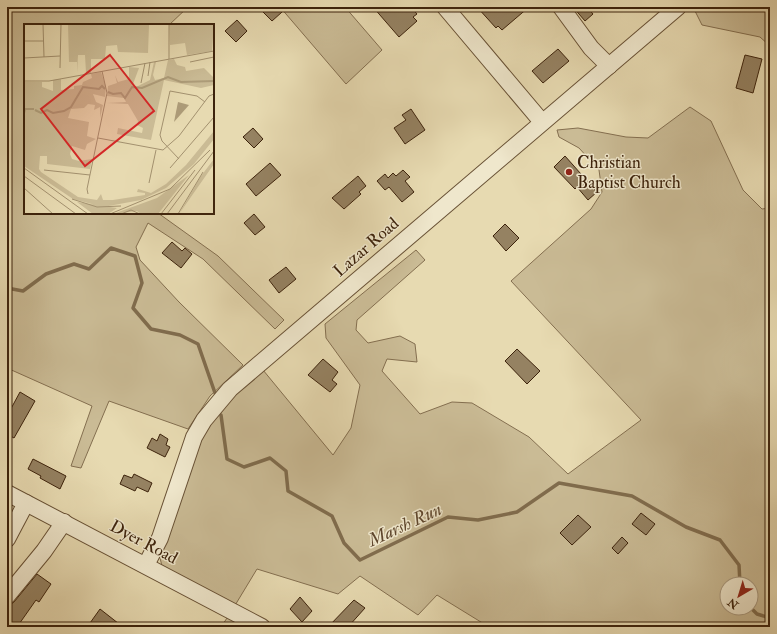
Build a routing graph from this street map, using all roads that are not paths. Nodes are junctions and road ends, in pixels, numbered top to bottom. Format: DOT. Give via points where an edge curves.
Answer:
graph roads {
  1 [pos="445,7"];
  2 [pos="561,7"];
  3 [pos="678,7"];
  4 [pos="609,66"];
  5 [pos="542,122"];
  6 [pos="7,493"];
  7 [pos="26,503"];
  8 [pos="64,522"];
  9 [pos="7,539"];
  10 [pos="146,565"];
  11 [pos="7,596"];
  12 [pos="262,627"];
  1 -- 5 [label="street"];
  2 -- 4 [label="street" via="591,48"];
  3 -- 4 [label="street, Lazar Road"];
  4 -- 5 [label="street, Lazar Road"];
  5 -- 10 [label="street, Lazar Road" via="243,377 216,404 194,437 160,538"];
  6 -- 7 [label="street, Dyer Road"];
  7 -- 8 [label="street, Dyer Road"];
  7 -- 9 [label="street"];
  8 -- 10 [label="street, Dyer Road"];
  8 -- 11 [label="street"];
  10 -- 12 [label="street, Dyer Road"];
}
